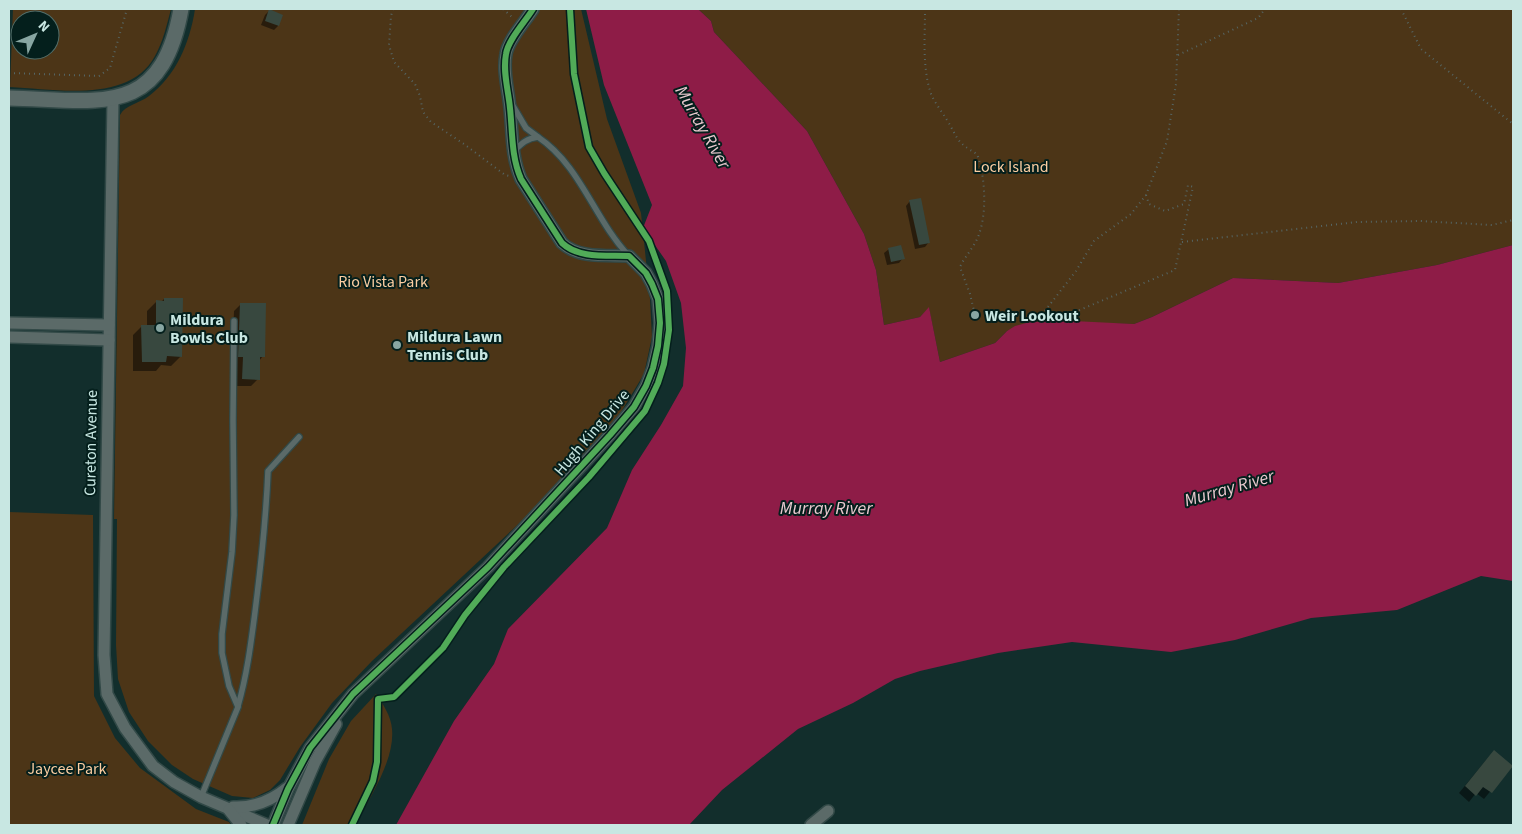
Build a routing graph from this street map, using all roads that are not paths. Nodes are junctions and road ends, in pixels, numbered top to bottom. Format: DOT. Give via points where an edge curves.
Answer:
graph roads {
  1 [pos="181,9"];
  2 [pos="533,9"];
  3 [pos="9,98"];
  4 [pos="113,99"];
  5 [pos="509,100"];
  6 [pos="538,137"];
  7 [pos="514,151"];
  8 [pos="629,256"];
  9 [pos="234,321"];
  10 [pos="9,323"];
  11 [pos="74,324"];
  12 [pos="109,326"];
  13 [pos="9,337"];
  14 [pos="74,339"];
  15 [pos="109,340"];
  16 [pos="299,437"];
  17 [pos="353,694"];
  18 [pos="238,707"];
  19 [pos="289,787"];
  20 [pos="201,797"];
  21 [pos="226,807"];
  22 [pos="828,811"];
  23 [pos="241,825"];
  24 [pos="267,825"];
  25 [pos="273,825"];
  26 [pos="288,825"];
  27 [pos="812,825"];
  1 -- 4 [label="street" via="172,46 158,72 140,88"];
  2 -- 5 [label="street" via="506,53 505,80"];
  3 -- 4 [label="street"];
  4 -- 12 [label="street, Cureton Avenue"];
  5 -- 6 [label="lane" via="518,118"];
  5 -- 7 [label="street"];
  6 -- 7 [label="lane" via="524,141"];
  6 -- 8 [label="lane" via="568,165"];
  7 -- 8 [label="street" via="521,179 562,243 579,253"];
  8 -- 17 [label="street, Hugh King Drive" via="652,284 658,299 660,323 653,368 634,407 488,568"];
  9 -- 18 [label="lane" via="234,515 222,653 229,686"];
  10 -- 11 [label="street"];
  11 -- 12 [label="street"];
  11 -- 14 [label="lane"];
  12 -- 15 [label="street, Cureton Avenue"];
  13 -- 14 [label="street"];
  14 -- 15 [label="street"];
  15 -- 20 [label="street, Cureton Avenue" via="104,655 107,694 124,728 153,766"];
  16 -- 18 [label="lane" via="268,470 259,580"];
  17 -- 19 [label="street, Hugh King Drive" via="310,748"];
  17 -- 26 [label="street, Hugh King Drive" via="315,762"];
  18 -- 20 [label="lane"];
  19 -- 21 [label="street" via="262,804 245,808"];
  19 -- 25 [label="street, Hugh King Drive"];
  20 -- 21 [label="street, Cureton Avenue"];
  21 -- 23 [label="street"];
  21 -- 24 [label="street, Cureton Avenue"];
  22 -- 27 [label="street"];
}
